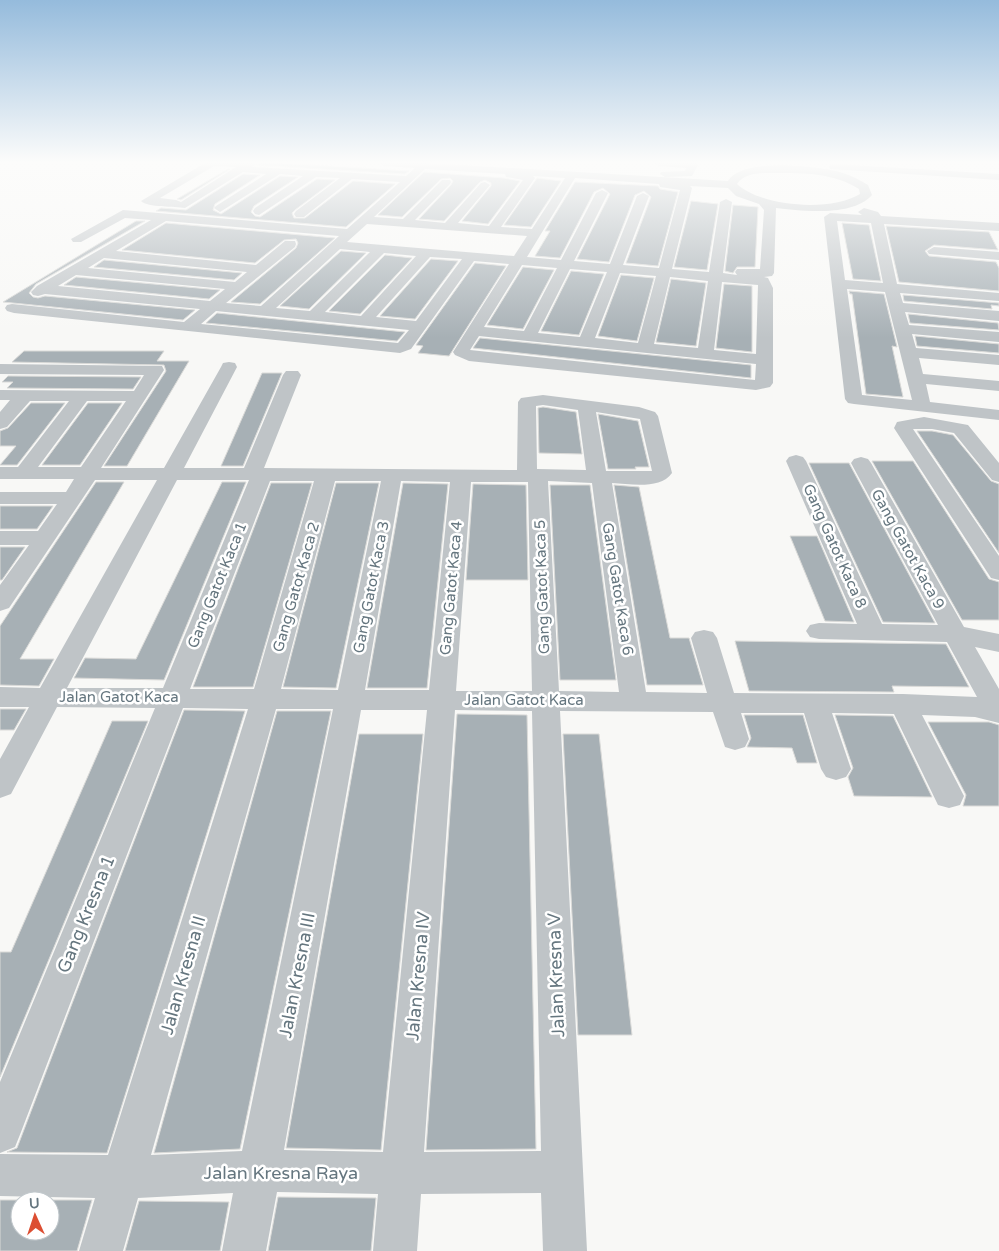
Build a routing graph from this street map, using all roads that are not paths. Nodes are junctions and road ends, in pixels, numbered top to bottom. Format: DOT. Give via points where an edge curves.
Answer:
graph roads {
  1 [pos="109,221"];
  2 [pos="156,221"];
  3 [pos="193,221"];
  4 [pos="362,221"];
  5 [pos="378,221"];
  6 [pos="408,221"];
  7 [pos="453,221"];
  8 [pos="497,221"];
  9 [pos="544,221"];
  10 [pos="587,221"];
  11 [pos="636,221"];
  12 [pos="682,221"];
  13 [pos="720,221"];
  14 [pos="769,221"];
  15 [pos="831,221"];
  16 [pos="853,221"];
  17 [pos="876,221"];
  18 [pos="405,224"];
  19 [pos="878,226"];
  20 [pos="448,227"];
  21 [pos="999,227"];
  22 [pos="492,230"];
  23 [pos="138,231"];
  24 [pos="348,233"];
  25 [pos="167,234"];
  26 [pos="535,234"];
  27 [pos="77,239"];
  28 [pos="271,243"];
  29 [pos="290,244"];
  30 [pos="114,246"];
  31 [pos="334,246"];
  32 [pos="380,249"];
  33 [pos="934,251"];
  34 [pos="426,253"];
  35 [pos="101,254"];
  36 [pos="471,256"];
  37 [pos="999,256"];
  38 [pos="518,261"];
  39 [pos="264,264"];
  40 [pos="566,264"];
  41 [pos="615,268"];
  42 [pos="73,271"];
  43 [pos="665,272"];
  44 [pos="716,276"];
  45 [pos="766,279"];
  46 [pos="944,280"];
  47 [pos="839,284"];
  48 [pos="237,286"];
  49 [pos="891,288"];
  50 [pos="42,289"];
  51 [pos="999,289"];
  52 [pos="999,297"];
  53 [pos="212,306"];
  54 [pos="896,307"];
  55 [pos="264,310"];
  56 [pos="313,316"];
  57 [pos="999,316"];
  58 [pos="364,321"];
  59 [pos="420,326"];
  60 [pos="187,327"];
  61 [pos="902,329"];
  62 [pos="473,331"];
  63 [pos="529,336"];
  64 [pos="999,338"];
  65 [pos="586,342"];
  66 [pos="645,348"];
  67 [pos="909,352"];
  68 [pos="705,353"];
  69 [pos="764,360"];
  70 [pos="999,360"];
  71 [pos="229,367"];
  72 [pos="0,369"];
  73 [pos="292,375"];
  74 [pos="916,378"];
  75 [pos="999,386"];
  76 [pos="0,395"];
  77 [pos="25,395"];
  78 [pos="82,396"];
  79 [pos="140,396"];
  80 [pos="586,406"];
  81 [pos="922,407"];
  82 [pos="999,415"];
  83 [pos="0,423"];
  84 [pos="796,461"];
  85 [pos="861,463"];
  86 [pos="27,468"];
  87 [pos="90,471"];
  88 [pos="0,473"];
  89 [pos="171,473"];
  90 [pos="257,474"];
  91 [pos="326,474"];
  92 [pos="392,475"];
  93 [pos="461,475"];
  94 [pos="533,475"];
  95 [pos="599,476"];
  96 [pos="999,476"];
  97 [pos="0,498"];
  98 [pos="73,498"];
  99 [pos="0,538"];
  100 [pos="45,538"];
  101 [pos="999,573"];
  102 [pos="8,582"];
  103 [pos="0,603"];
  104 [pos="819,631"];
  105 [pos="873,631"];
  106 [pos="955,634"];
  107 [pos="704,638"];
  108 [pos="999,643"];
  109 [pos="172,696"];
  110 [pos="0,697"];
  111 [pos="50,698"];
  112 [pos="265,698"];
  113 [pos="350,699"];
  114 [pos="441,700"];
  115 [pos="546,700"];
  116 [pos="634,702"];
  117 [pos="724,702"];
  118 [pos="815,703"];
  119 [pos="903,704"];
  120 [pos="999,712"];
  121 [pos="735,739"];
  122 [pos="836,769"];
  123 [pos="0,786"];
  124 [pos="949,796"];
  125 [pos="0,1132"];
  126 [pos="260,1171"];
  127 [pos="563,1172"];
  128 [pos="401,1173"];
  129 [pos="0,1175"];
  130 [pos="123,1177"];
  131 [pos="101,1251"];
  132 [pos="244,1251"];
  133 [pos="395,1251"];
  134 [pos="565,1251"];
  1 -- 27 [label="street"];
  2 -- 23 [label="street"];
  3 -- 24 [label="street"];
  4 -- 24 [label="street"];
  5 -- 18 [label="street"];
  6 -- 18 [label="street"];
  7 -- 20 [label="street"];
  8 -- 22 [label="street"];
  9 -- 26 [label="street"];
  10 -- 40 [label="street"];
  11 -- 41 [label="street"];
  12 -- 43 [label="street"];
  13 -- 44 [label="street"];
  14 -- 45 [label="street"];
  15 -- 47 [label="street"];
  16 -- 19 [label="street"];
  17 -- 19 [label="street"];
  18 -- 20 [label="street"];
  19 -- 21 [label="street"];
  19 -- 33 [label="street" via="924,235"];
  19 -- 49 [label="street"];
  20 -- 22 [label="street"];
  22 -- 26 [label="street"];
  23 -- 25 [label="street"];
  23 -- 30 [label="street"];
  24 -- 31 [label="street"];
  26 -- 38 [label="street"];
  28 -- 29 [label="street"];
  29 -- 31 [label="street"];
  29 -- 39 [label="street"];
  30 -- 35 [label="street"];
  30 -- 39 [label="street"];
  31 -- 32 [label="street"];
  31 -- 55 [label="street"];
  32 -- 34 [label="street"];
  32 -- 56 [label="street"];
  33 -- 37 [label="street"];
  33 -- 46 [label="street"];
  34 -- 36 [label="street"];
  34 -- 58 [label="street"];
  35 -- 39 [label="street"];
  35 -- 42 [label="street"];
  36 -- 38 [label="street"];
  36 -- 59 [label="street"];
  38 -- 40 [label="street"];
  38 -- 62 [label="street"];
  39 -- 48 [label="street"];
  40 -- 41 [label="street"];
  40 -- 63 [label="street"];
  41 -- 43 [label="street"];
  41 -- 65 [label="street"];
  42 -- 48 [label="street"];
  42 -- 50 [label="street"];
  43 -- 44 [label="street"];
  43 -- 66 [label="street"];
  44 -- 45 [label="street"];
  44 -- 68 [label="street"];
  45 -- 69 [label="street"];
  46 -- 49 [label="street"];
  46 -- 51 [label="street"];
  46 -- 52 [label="street"];
  47 -- 49 [label="street"];
  47 -- 81 [label="street" via="852,396 857,400"];
  48 -- 53 [label="street"];
  49 -- 54 [label="street"];
  50 -- 53 [label="street"];
  50 -- 60 [label="street" via="12,308"];
  53 -- 55 [label="street"];
  53 -- 60 [label="street"];
  54 -- 57 [label="street"];
  54 -- 61 [label="street"];
  55 -- 56 [label="street"];
  56 -- 58 [label="street"];
  58 -- 59 [label="street"];
  59 -- 60 [label="street" via="405,346 397,349"];
  61 -- 64 [label="street"];
  61 -- 67 [label="street"];
  62 -- 63 [label="street"];
  62 -- 69 [label="street" via="462,352 465,355 756,385 764,384"];
  63 -- 65 [label="street"];
  65 -- 66 [label="street"];
  66 -- 68 [label="street"];
  67 -- 70 [label="street"];
  67 -- 74 [label="street"];
  68 -- 69 [label="street"];
  71 -- 89 [label="street"];
  72 -- 79 [label="street" via="155,370"];
  73 -- 90 [label="street, Gang Gatot Kaca 1"];
  74 -- 75 [label="street"];
  74 -- 81 [label="street"];
  76 -- 77 [label="street"];
  77 -- 78 [label="street"];
  77 -- 83 [label="street"];
  78 -- 79 [label="street"];
  78 -- 86 [label="street"];
  79 -- 87 [label="street"];
  80 -- 94 [label="street, Gang Gatot Kaca 5" via="543,400 530,401 526,405"];
  80 -- 95 [label="street, Gang Gatot Kaca 6"];
  80 -- 95 [label="street" via="649,416 662,473 646,478"];
  81 -- 82 [label="street"];
  84 -- 105 [label="street, Gang Gatot Kaca 8"];
  85 -- 106 [label="street, Gang Gatot Kaca 9"];
  87 -- 88 [label="street"];
  87 -- 89 [label="street"];
  87 -- 98 [label="street"];
  89 -- 90 [label="street"];
  89 -- 111 [label="street"];
  90 -- 91 [label="street"];
  90 -- 109 [label="street, Gang Gatot Kaca 1"];
  91 -- 92 [label="street"];
  91 -- 112 [label="street, Gang Gatot Kaca 2"];
  92 -- 93 [label="street"];
  92 -- 113 [label="street, Gang Gatot Kaca 3"];
  93 -- 94 [label="street"];
  93 -- 114 [label="street, Gang Gatot Kaca 4"];
  94 -- 95 [label="street"];
  94 -- 115 [label="street, Gang Gatot Kaca 5"];
  95 -- 116 [label="street, Gang Gatot Kaca 6"];
  96 -- 101 [label="street" via="961,429 928,424 904,426"];
  97 -- 98 [label="street"];
  98 -- 100 [label="street"];
  99 -- 100 [label="street"];
  100 -- 102 [label="street"];
  102 -- 103 [label="street"];
  104 -- 105 [label="street"];
  105 -- 106 [label="street"];
  106 -- 108 [label="street"];
  106 -- 120 [label="street, Gang Gatot Kaca 9"];
  107 -- 117 [label="street"];
  109 -- 111 [label="street, Jalan Gatot Kaca"];
  109 -- 112 [label="street, Jalan Gatot Kaca"];
  109 -- 125 [label="street, Gang Kresna 1"];
  110 -- 111 [label="street, Jalan Gatot Kaca"];
  111 -- 123 [label="street"];
  112 -- 113 [label="street, Jalan Gatot Kaca"];
  112 -- 130 [label="street, Jalan Kresna II"];
  113 -- 114 [label="street, Jalan Gatot Kaca"];
  113 -- 126 [label="street, Jalan Kresna III"];
  114 -- 115 [label="street, Jalan Gatot Kaca"];
  114 -- 128 [label="street, Jalan Kresna IV"];
  115 -- 116 [label="street, Jalan Gatot Kaca"];
  115 -- 127 [label="street, Jalan Kresna V"];
  116 -- 117 [label="street, Jalan Gatot Kaca"];
  117 -- 118 [label="street, Jalan Gatot Kaca"];
  117 -- 121 [label="street"];
  118 -- 119 [label="street, Jalan Gatot Kaca"];
  118 -- 122 [label="street"];
  119 -- 120 [label="street, Jalan Gatot Kaca" via="975,707"];
  119 -- 124 [label="street"];
  126 -- 128 [label="street, Jalan Kresna Raya"];
  126 -- 130 [label="street, Jalan Kresna Raya"];
  126 -- 132 [label="street, Jalan Kresna III"];
  127 -- 128 [label="street, Jalan Kresna Raya"];
  127 -- 134 [label="street, Jalan Kresna V"];
  128 -- 133 [label="street, Jalan Kresna IV"];
  129 -- 130 [label="street, Jalan Kresna Raya"];
  130 -- 131 [label="street, Jalan Kresna II"];
}
